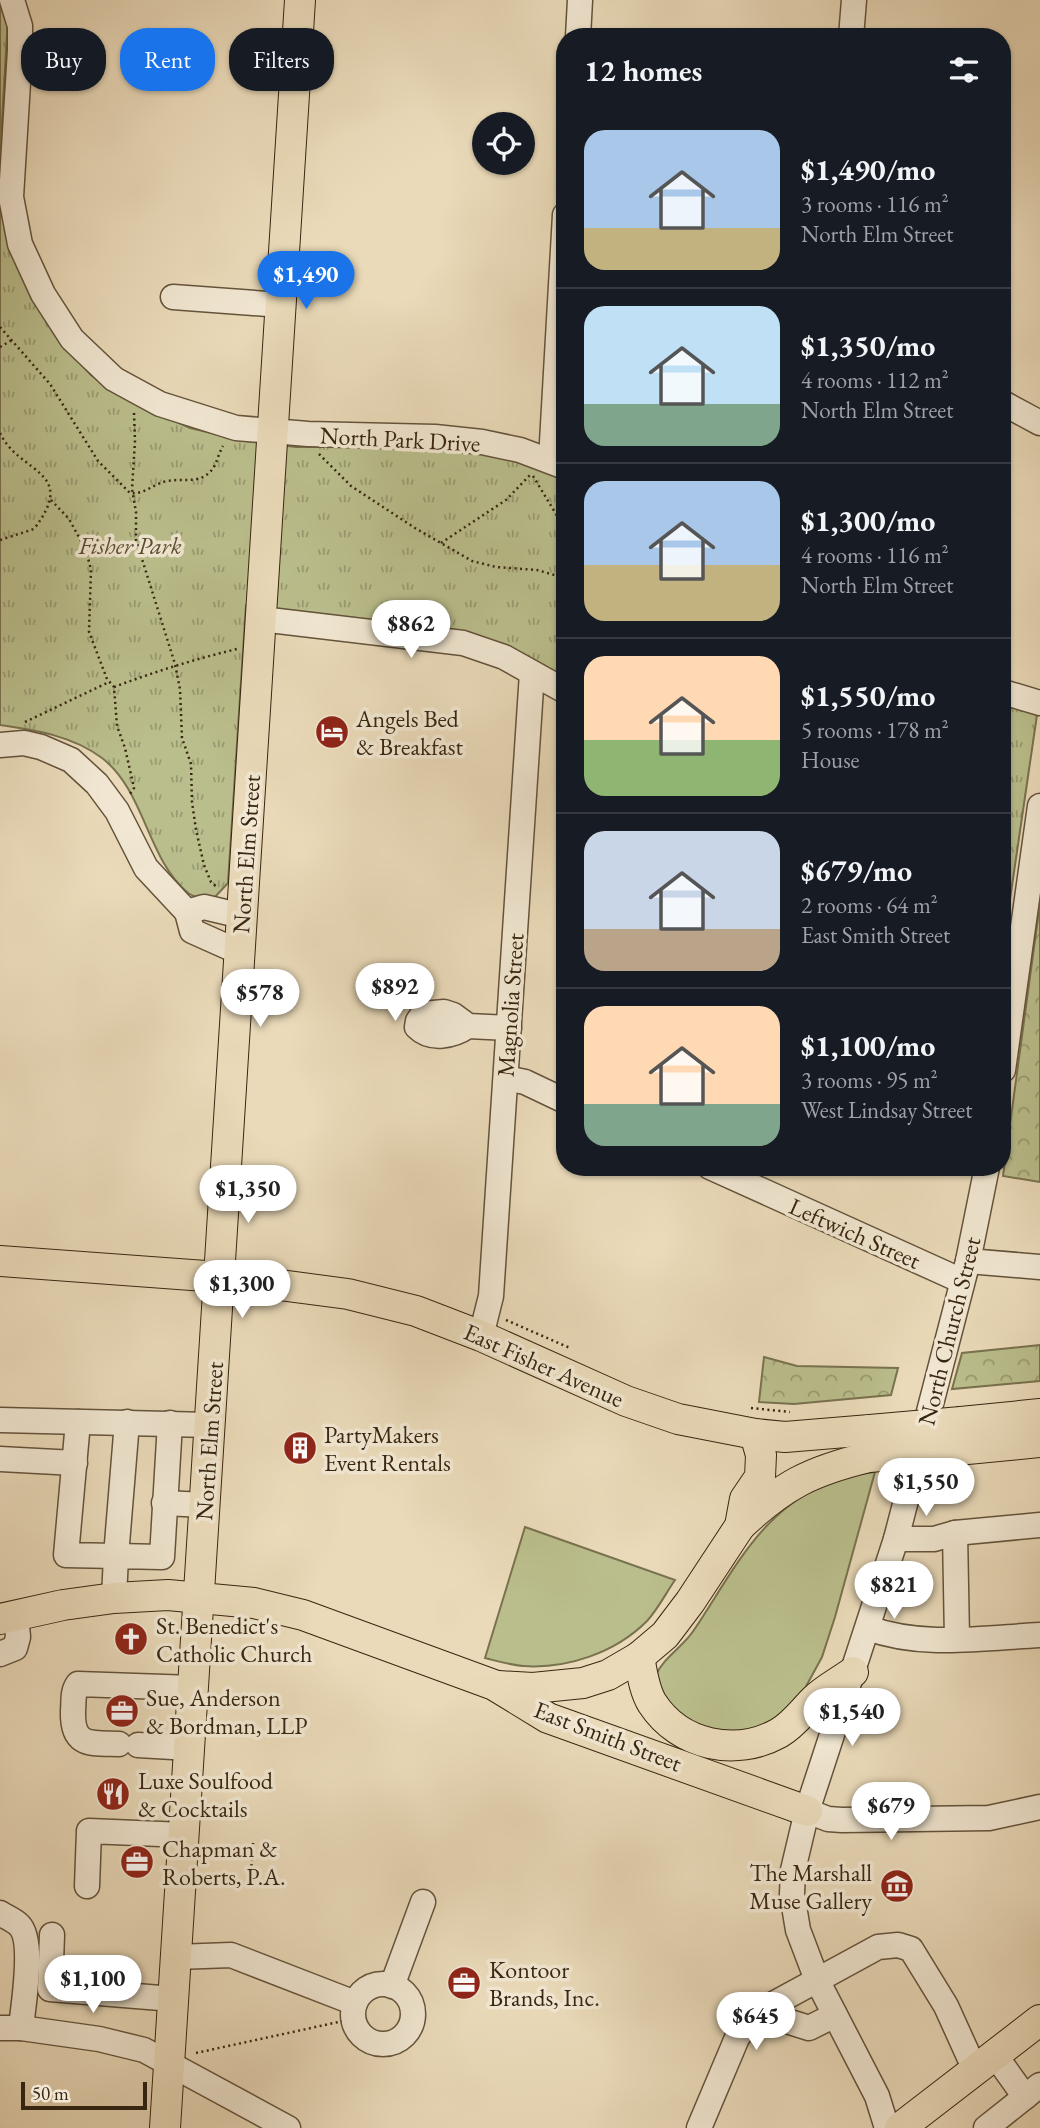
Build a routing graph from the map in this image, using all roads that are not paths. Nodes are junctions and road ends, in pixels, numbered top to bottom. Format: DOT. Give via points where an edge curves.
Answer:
graph roads {
  1 [pos="12,0"];
  2 [pos="21,0"];
  3 [pos="300,0"];
  4 [pos="580,0"];
  5 [pos="854,0"];
  6 [pos="20,26"];
  7 [pos="578,28"];
  8 [pos="852,28"];
  9 [pos="173,297"];
  10 [pos="281,305"];
  11 [pos="556,340"];
  12 [pos="1011,407"];
  13 [pos="1040,423"];
  14 [pos="273,431"];
  15 [pos="547,464"];
  16 [pos="260,632"];
  17 [pos="532,673"];
  18 [pos="556,686"];
  19 [pos="1011,694"];
  20 [pos="1040,703"];
  21 [pos="0,745"];
  22 [pos="1040,806"];
  23 [pos="187,912"];
  24 [pos="242,916"];
  25 [pos="239,952"];
  26 [pos="1011,980"];
  27 [pos="468,1026"];
  28 [pos="509,1028"];
  29 [pos="506,1079"];
  30 [pos="556,1097"];
  31 [pos="732,1176"];
  32 [pos="986,1176"];
  33 [pos="0,1261"];
  34 [pos="1040,1268"];
  35 [pos="965,1271"];
  36 [pos="219,1277"];
  37 [pos="490,1326"];
  38 [pos="1040,1414"];
  39 [pos="0,1420"];
  40 [pos="750,1421"];
  41 [pos="78,1422"];
  42 [pos="127,1422"];
  43 [pos="170,1423"];
  44 [pos="210,1425"];
  45 [pos="959,1436"];
  46 [pos="1040,1442"];
  47 [pos="869,1444"];
  48 [pos="0,1459"];
  49 [pos="75,1463"];
  50 [pos="164,1503"];
  51 [pos="205,1505"];
  52 [pos="1040,1525"];
  53 [pos="740,1526"];
  54 [pos="955,1533"];
  55 [pos="896,1539"];
  56 [pos="116,1556"];
  57 [pos="199,1596"];
  58 [pos="114,1598"];
  59 [pos="8,1618"];
  60 [pos="868,1628"];
  61 [pos="1040,1635"];
  62 [pos="957,1639"];
  63 [pos="0,1654"];
  64 [pos="639,1657"];
  65 [pos="853,1672"];
  66 [pos="494,1685"];
  67 [pos="193,1688"];
  68 [pos="190,1748"];
  69 [pos="1040,1807"];
  70 [pos="807,1811"];
  71 [pos="184,1835"];
  72 [pos="87,1886"];
  73 [pos="423,1902"];
  74 [pos="0,1913"];
  75 [pos="52,1935"];
  76 [pos="176,1957"];
  77 [pos="817,1980"];
  78 [pos="391,1986"];
  79 [pos="173,1999"];
  80 [pos="768,2006"];
  81 [pos="354,2011"];
  82 [pos="835,2015"];
  83 [pos="1040,2020"];
  84 [pos="10,2028"];
  85 [pos="170,2062"];
  86 [pos="985,2062"];
  87 [pos="1033,2091"];
  88 [pos="165,2128"];
  89 [pos="288,2128"];
  90 [pos="699,2128"];
  91 [pos="887,2128"];
  92 [pos="900,2128"];
  93 [pos="986,2128"];
  1 -- 6 [label="street"];
  2 -- 6 [label="street, North Park Drive"];
  3 -- 10 [label="main road, North Elm Street"];
  4 -- 7 [label="street"];
  5 -- 8 [label="street"];
  6 -- 14 [label="street, North Park Drive" via="11,197 20,244 43,293 72,338 114,379 160,404 236,428"];
  9 -- 10 [label="street"];
  10 -- 14 [label="main road, North Elm Street"];
  11 -- 15 [label="street"];
  12 -- 13 [label="street"];
  14 -- 15 [label="street, North Park Drive" via="482,442"];
  14 -- 16 [label="main road, North Elm Street"];
  16 -- 17 [label="street" via="463,643 504,657"];
  16 -- 24 [label="main road, North Elm Street"];
  17 -- 18 [label="street"];
  17 -- 28 [label="street, Magnolia Street"];
  19 -- 20 [label="street"];
  21 -- 23 [label="street" via="24,743 71,760 97,784 117,811 146,868"];
  22 -- 26 [label="street"];
  23 -- 24 [label="street" via="204,907"];
  23 -- 25 [label="street" via="192,931"];
  24 -- 25 [label="main road, North Elm Street"];
  25 -- 36 [label="main road, North Elm Street"];
  27 -- 28 [label="street"];
  28 -- 29 [label="street, Magnolia Street"];
  29 -- 30 [label="street" via="525,1082"];
  29 -- 37 [label="street, Magnolia Street"];
  31 -- 35 [label="street, Leftwich Street"];
  32 -- 35 [label="street, North Church Street"];
  33 -- 36 [label="main road, East Fisher Avenue"];
  34 -- 35 [label="street, Leftwich Street"];
  35 -- 55 [label="street, North Church Street"];
  36 -- 37 [label="main road, East Fisher Avenue" via="348,1294"];
  36 -- 44 [label="main road, North Elm Street"];
  37 -- 40 [label="main road, East Fisher Avenue" via="651,1410 705,1426"];
  38 -- 45 [label="main road"];
  39 -- 41 [label="street"];
  40 -- 47 [label="main road, East Fisher Avenue" via="785,1437"];
  40 -- 53 [label="main road" via="761,1455 760,1477 745,1499"];
  41 -- 42 [label="street"];
  41 -- 49 [label="street"];
  42 -- 43 [label="street"];
  42 -- 56 [label="street"];
  43 -- 44 [label="street"];
  43 -- 50 [label="street"];
  44 -- 51 [label="main road, North Elm Street"];
  45 -- 46 [label="main road"];
  45 -- 47 [label="main road, bridge"];
  47 -- 53 [label="main road" via="788,1486"];
  48 -- 49 [label="street"];
  49 -- 56 [label="street" via="66,1555"];
  50 -- 51 [label="street"];
  50 -- 56 [label="street" via="162,1556"];
  51 -- 57 [label="main road, North Elm Street"];
  52 -- 54 [label="street"];
  53 -- 64 [label="main road" via="665,1635"];
  54 -- 55 [label="street" via="934,1539"];
  54 -- 62 [label="street"];
  55 -- 60 [label="street, North Church Street"];
  56 -- 58 [label="street"];
  57 -- 58 [label="main road, East Smith Street"];
  57 -- 66 [label="main road, East Smith Street" via="303,1615"];
  57 -- 67 [label="main road, North Elm Street"];
  58 -- 59 [label="main road, East Smith Street"];
  59 -- 63 [label="street" via="18,1637 15,1648"];
  60 -- 62 [label="street" via="911,1639"];
  60 -- 65 [label="street, North Church Street"];
  61 -- 62 [label="street"];
  64 -- 65 [label="main road" via="645,1688 671,1726 705,1743 732,1746 758,1743 795,1723 816,1699"];
  64 -- 66 [label="main road" via="583,1683 533,1688"];
  65 -- 70 [label="street, North Church Street"];
  66 -- 70 [label="main road, East Smith Street" via="548,1718"];
  67 -- 68 [label="main road, North Elm Street"];
  67 -- 68 [label="street" via="78,1684 74,1689 73,1726 86,1742"];
  68 -- 71 [label="main road, North Elm Street"];
  69 -- 70 [label="street, East Smith Street" via="986,1818 842,1820"];
  70 -- 77 [label="street, North Church Street" via="792,1894 798,1930"];
  71 -- 72 [label="street" via="89,1831"];
  71 -- 76 [label="main road, North Elm Street"];
  73 -- 78 [label="street"];
  74 -- 84 [label="street" via="19,1924 26,1936 26,1958"];
  75 -- 79 [label="street" via="50,1989"];
  76 -- 79 [label="main road, North Elm Street"];
  76 -- 81 [label="street" via="231,1955"];
  77 -- 80 [label="street"];
  77 -- 82 [label="street, North Church Street"];
  77 -- 86 [label="street" via="878,1947 911,1949"];
  78 -- 81 [label="street" via="367,1989"];
  78 -- 81 [label="street" via="404,1992 413,2009 403,2036 375,2043 358,2032"];
  79 -- 85 [label="main road, North Elm Street"];
  80 -- 82 [label="street" via="777,2018 809,2028"];
  80 -- 90 [label="street" via="753,2015 737,2038"];
  82 -- 91 [label="street, North Church Street" via="877,2096"];
  83 -- 86 [label="main road"];
  84 -- 85 [label="street" via="99,2039"];
  85 -- 88 [label="main road, North Elm Street"];
  85 -- 89 [label="street"];
  86 -- 87 [label="street"];
  86 -- 92 [label="main road"];
  87 -- 93 [label="street"];
}
